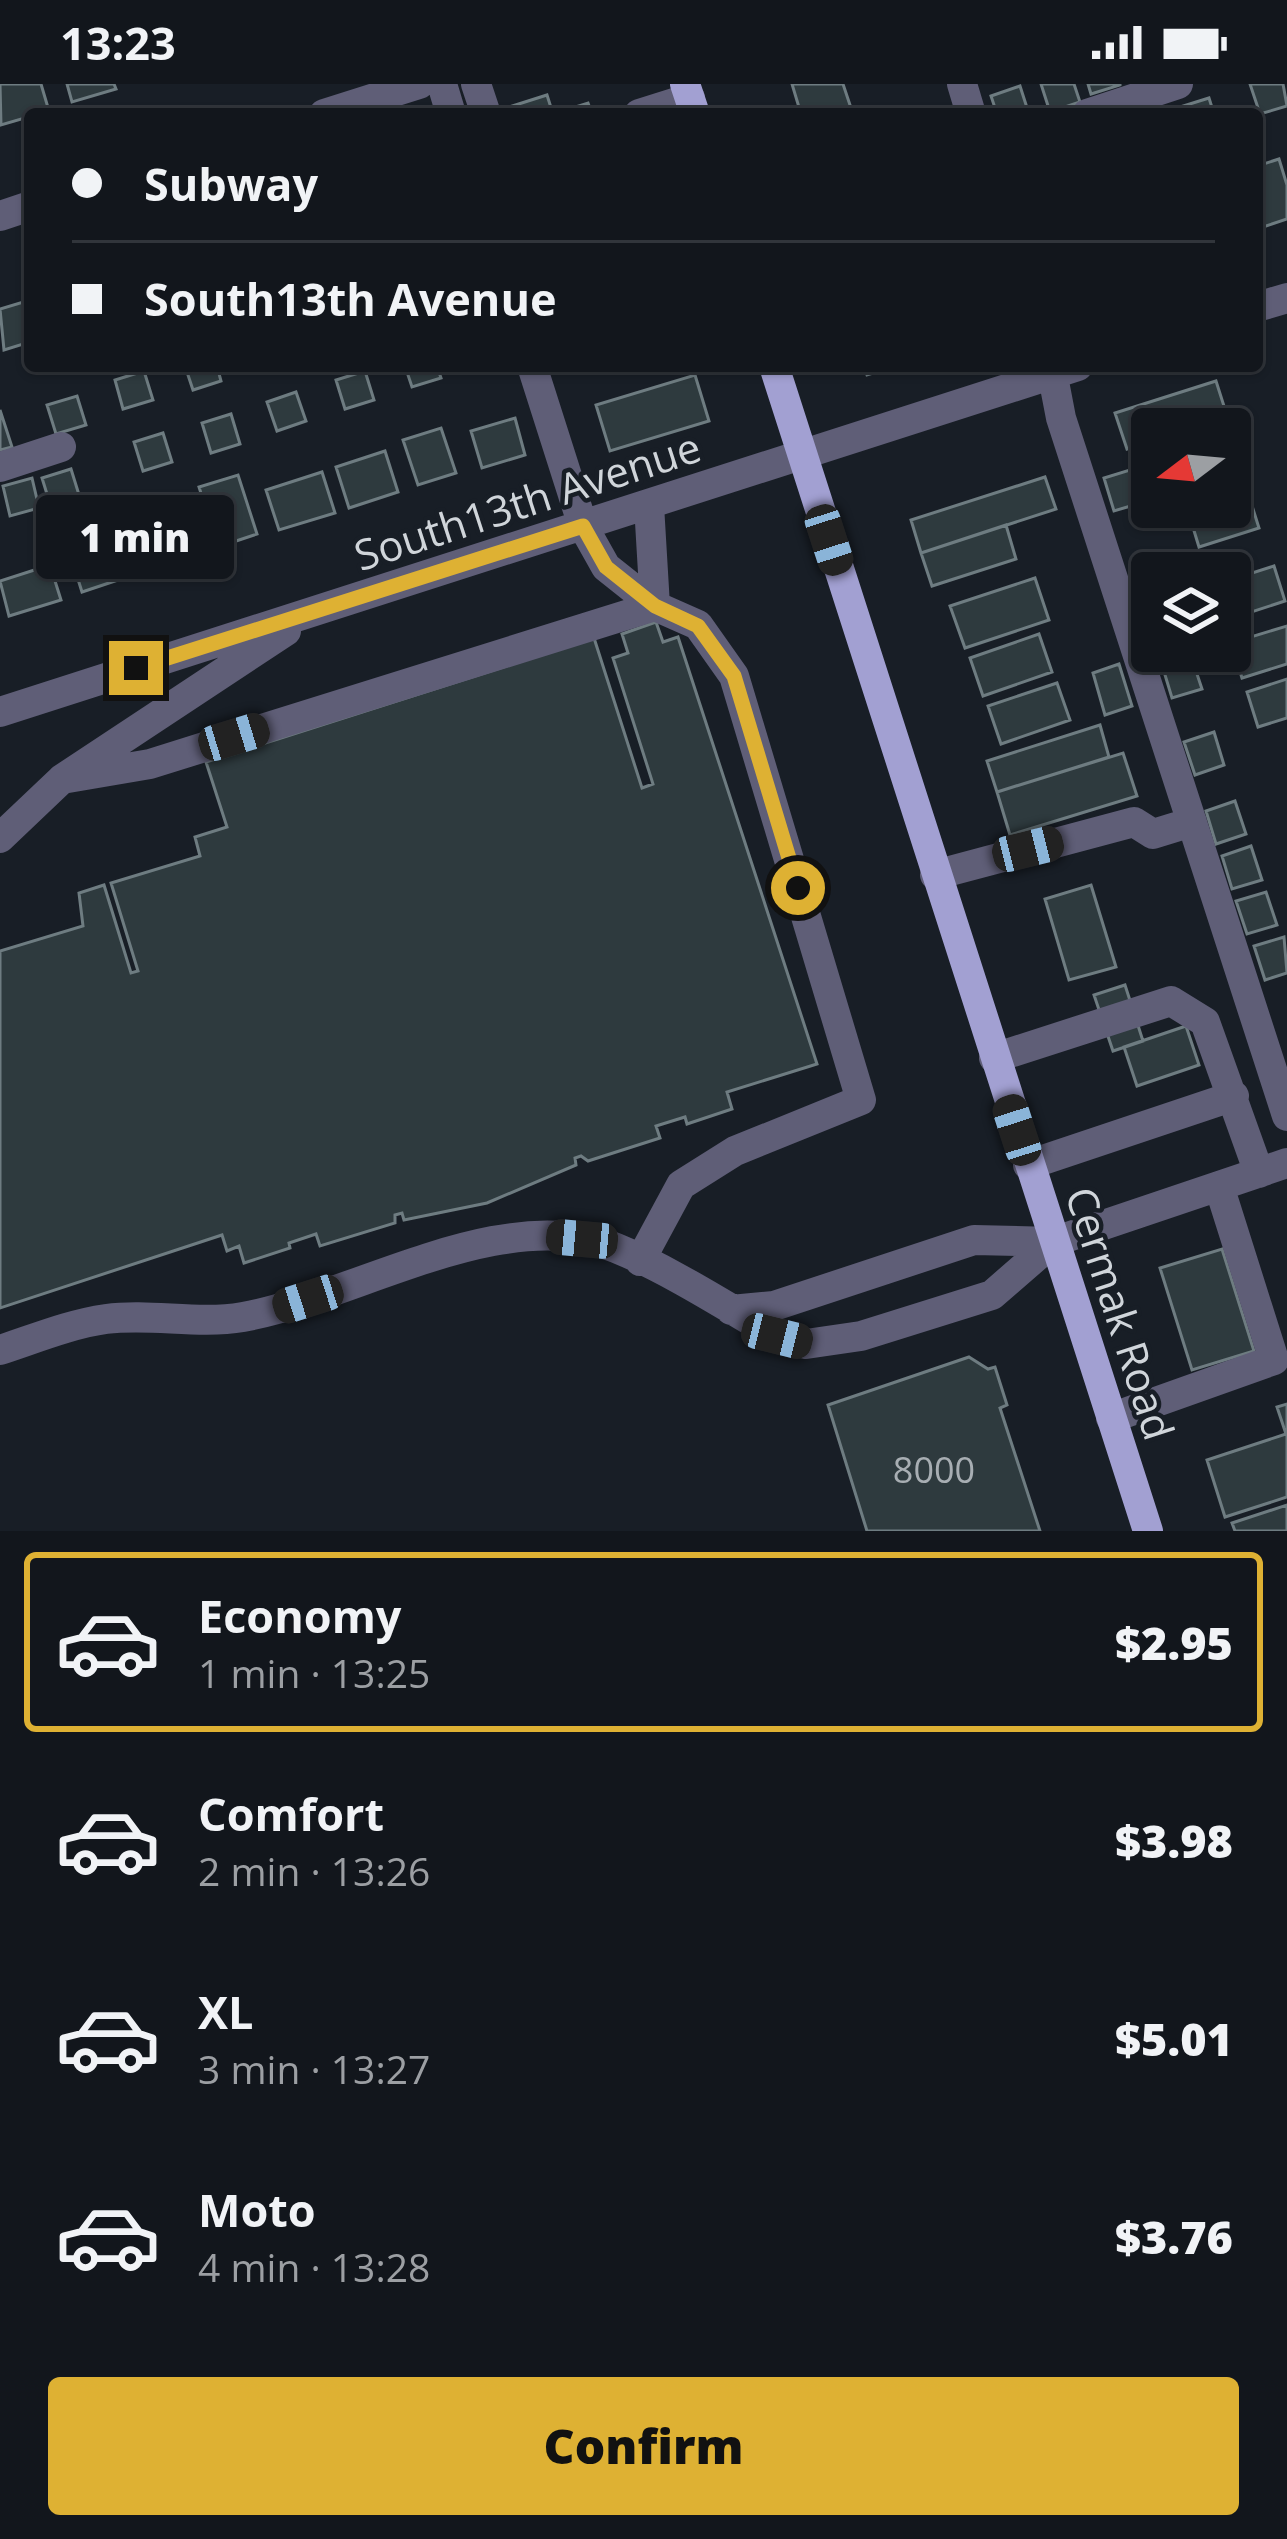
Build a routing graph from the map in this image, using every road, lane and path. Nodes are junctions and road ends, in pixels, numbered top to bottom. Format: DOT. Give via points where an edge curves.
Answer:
graph roads {
  1 [pos="419,84"];
  2 [pos="1178,84"];
  3 [pos="690,99"];
  4 [pos="343,108"];
  5 [pos="659,108"];
  6 [pos="1105,108"];
  7 [pos="534,372"];
  8 [pos="776,372"];
  9 [pos="1052,372"];
  10 [pos="1061,372"];
  11 [pos="61,447"];
  12 [pos="802,457"];
  13 [pos="0,467"];
  14 [pos="649,506"];
  15 [pos="583,526"];
  16 [pos="655,606"];
  17 [pos="317,610"];
  18 [pos="0,712"];
  19 [pos="62,779"];
  20 [pos="1192,822"];
  21 [pos="0,838"];
  22 [pos="935,875"];
  23 [pos="994,1058"];
  24 [pos="1234,1096"];
  25 [pos="1287,1116"];
  26 [pos="1028,1165"];
  27 [pos="1280,1168"];
  28 [pos="1219,1186"];
  29 [pos="1053,1242"];
  30 [pos="640,1261"];
  31 [pos="731,1310"];
  32 [pos="0,1350"];
  33 [pos="1111,1418"];
  34 [pos="1148,1531"];
  1 -- 4 [label="street"];
  2 -- 6 [label="street"];
  3 -- 5 [label="street"];
  7 -- 15 [label="street"];
  8 -- 12 [label="main road, Cermak Road"];
  9 -- 12 [label="street, South13th Avenue"];
  10 -- 20 [label="street" via="1061,418"];
  11 -- 13 [label="street"];
  12 -- 14 [label="street, South13th Avenue"];
  12 -- 22 [label="main road, Cermak Road"];
  14 -- 15 [label="street, South13th Avenue"];
  14 -- 16 [label="street"];
  15 -- 16 [label="street" via="606,567"];
  15 -- 17 [label="street, South13th Avenue"];
  16 -- 19 [label="street" via="150,764"];
  16 -- 30 [label="street" via="698,626 734,676 861,1100 735,1151 681,1185"];
  17 -- 18 [label="street, South13th Avenue"];
  17 -- 19 [label="street"];
  19 -- 21 [label="street"];
  20 -- 22 [label="street" via="1153,834 1134,822"];
  20 -- 25 [label="street"];
  22 -- 23 [label="main road, Cermak Road"];
  23 -- 24 [label="street" via="1171,1001 1204,1022"];
  23 -- 26 [label="main road, Cermak Road"];
  24 -- 26 [label="street"];
  24 -- 27 [label="street"];
  26 -- 29 [label="main road, Cermak Road"];
  27 -- 28 [label="street"];
  28 -- 29 [label="street"];
  28 -- 33 [label="street" via="1274,1360"];
  29 -- 31 [label="street" via="974,1240 774,1306"];
  29 -- 31 [label="street" via="992,1295 861,1336 806,1344"];
  29 -- 33 [label="main road, Cermak Road"];
  30 -- 31 [label="street"];
  30 -- 32 [label="street" via="582,1239 490,1240 272,1311 214,1321 106,1319"];
  33 -- 34 [label="main road, Cermak Road"];
}
